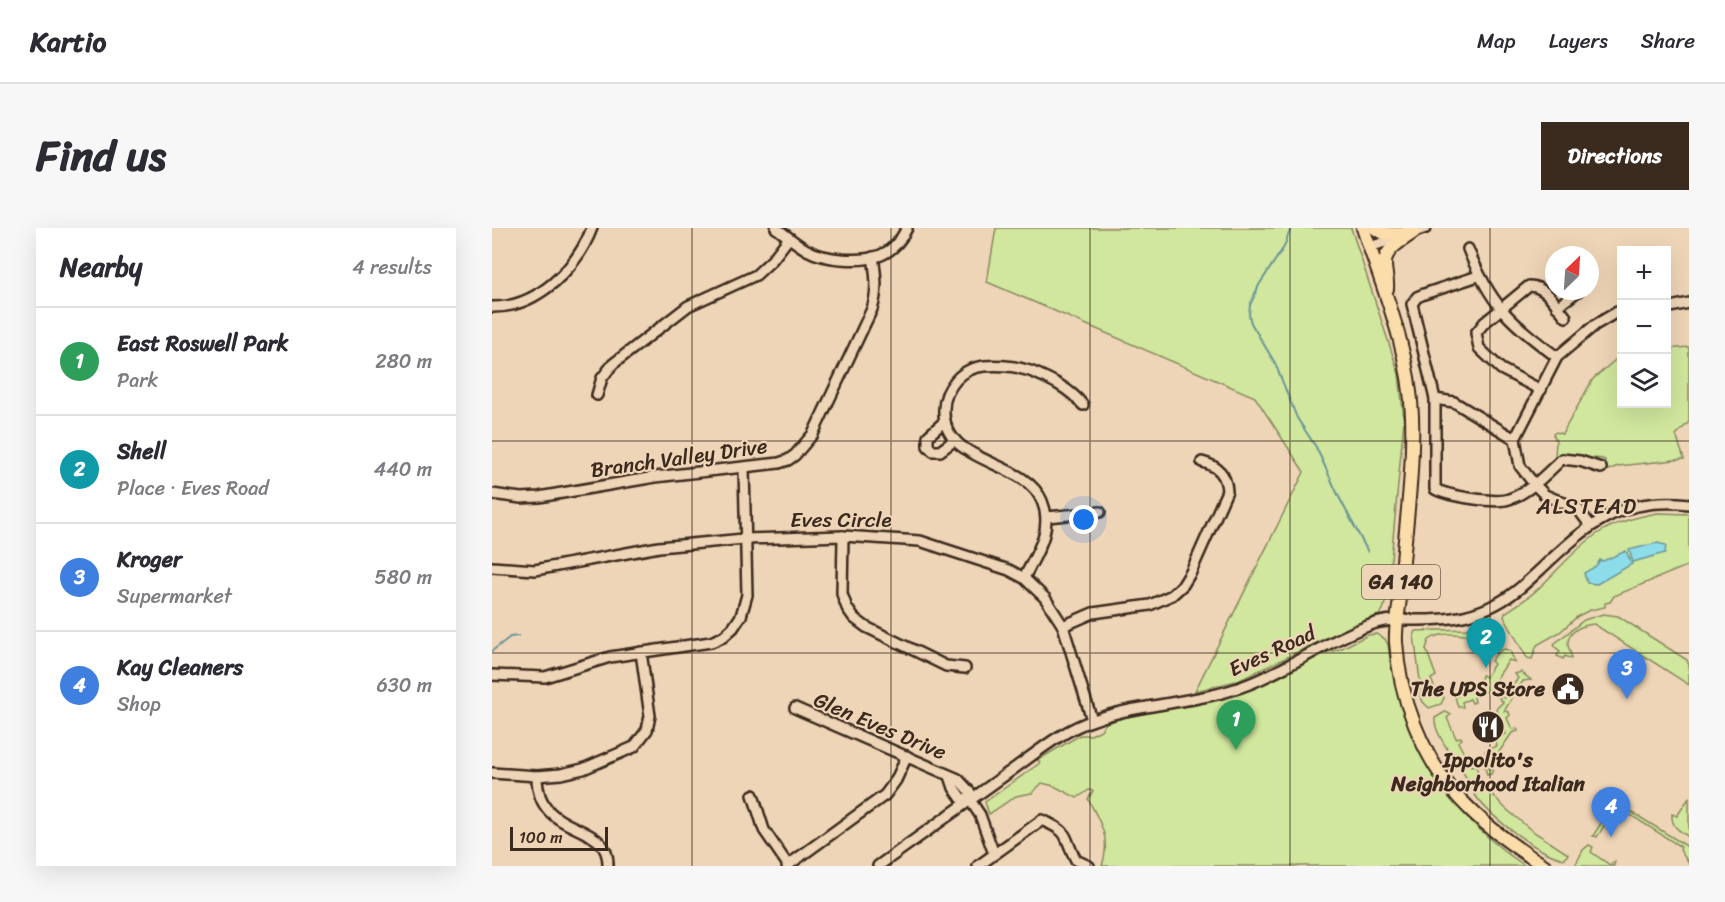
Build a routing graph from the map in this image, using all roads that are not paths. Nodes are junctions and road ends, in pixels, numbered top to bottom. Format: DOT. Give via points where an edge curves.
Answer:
graph roads {
  1 [pos="592,228"];
  2 [pos="776,228"];
  3 [pos="907,228"];
  4 [pos="1363,228"];
  5 [pos="1375,228"];
  6 [pos="1420,230"];
  7 [pos="789,238"];
  8 [pos="1370,247"];
  9 [pos="1468,249"];
  10 [pos="873,256"];
  11 [pos="1478,276"];
  12 [pos="1386,298"];
  13 [pos="1566,300"];
  14 [pos="1689,303"];
  15 [pos="492,307"];
  16 [pos="1557,307"];
  17 [pos="1671,307"];
  18 [pos="1501,310"];
  19 [pos="1617,312"];
  20 [pos="1566,317"];
  21 [pos="1557,357"];
  22 [pos="1541,390"];
  23 [pos="597,395"];
  24 [pos="1435,399"];
  25 [pos="1083,405"];
  26 [pos="945,421"];
  27 [pos="1515,439"];
  28 [pos="955,440"];
  29 [pos="1202,462"];
  30 [pos="744,468"];
  31 [pos="1601,468"];
  32 [pos="1534,484"];
  33 [pos="492,494"];
  34 [pos="1689,504"];
  35 [pos="1100,512"];
  36 [pos="1047,517"];
  37 [pos="1590,525"];
  38 [pos="843,536"];
  39 [pos="744,539"];
  40 [pos="492,567"];
  41 [pos="1023,578"];
  42 [pos="1398,620"];
  43 [pos="1063,626"];
  44 [pos="641,652"];
  45 [pos="965,668"];
  46 [pos="492,675"];
  47 [pos="795,708"];
  48 [pos="1092,720"];
  49 [pos="907,756"];
  50 [pos="492,773"];
  51 [pos="537,776"];
  52 [pos="753,795"];
  53 [pos="970,800"];
  54 [pos="994,854"];
  55 [pos="608,866"];
  56 [pos="787,866"];
  57 [pos="878,866"];
  58 [pos="978,866"];
  59 [pos="1089,866"];
  60 [pos="1545,866"];
  1 -- 15 [label="street" via="573,262 542,291 520,303"];
  2 -- 7 [label="street"];
  3 -- 10 [label="street" via="890,249"];
  4 -- 8 [label="main road, GA 140"];
  5 -- 6 [label="main road" via="1389,234"];
  6 -- 8 [label="street"];
  6 -- 12 [label="main road" via="1388,253 1384,262"];
  7 -- 10 [label="street" via="824,257"];
  7 -- 23 [label="street" via="756,274 688,306 613,364 602,378"];
  8 -- 12 [label="main road, GA 140"];
  9 -- 11 [label="street"];
  10 -- 30 [label="street, Branch Valley Drive" via="877,281 872,309 813,434 788,460"];
  11 -- 18 [label="street"];
  11 -- 24 [label="street" via="1424,294 1412,304"];
  12 -- 42 [label="main road, GA 140" via="1404,359 1412,416"];
  13 -- 16 [label="street"];
  14 -- 17 [label="street"];
  16 -- 18 [label="street" via="1543,290 1529,286"];
  16 -- 20 [label="street"];
  18 -- 21 [label="street" via="1516,327"];
  18 -- 22 [label="street" via="1476,333 1479,348 1501,369"];
  19 -- 21 [label="street"];
  21 -- 22 [label="street"];
  22 -- 27 [label="street"];
  24 -- 27 [label="street" via="1454,402"];
  24 -- 32 [label="street" via="1435,489 1445,495 1506,500"];
  25 -- 26 [label="street" via="1066,388 1028,370 984,366 966,372 952,384 944,403"];
  26 -- 28 [label="street"];
  26 -- 28 [label="street" via="928,436 928,446 939,451"];
  27 -- 32 [label="street" via="1520,466"];
  28 -- 36 [label="street" via="1029,483 1041,498"];
  29 -- 43 [label="street" via="1221,472 1227,491 1183,585 1158,603 1093,613"];
  30 -- 33 [label="street, Branch Valley Drive" via="655,477 539,497"];
  30 -- 39 [label="street"];
  31 -- 32 [label="street" via="1562,459"];
  32 -- 37 [label="street" via="1545,495 1578,509"];
  34 -- 37 [label="street, Eves Road" via="1637,505"];
  35 -- 36 [label="street"];
  36 -- 41 [label="street" via="1043,541"];
  37 -- 42 [label="street, Eves Road" via="1523,585 1491,607 1453,619"];
  38 -- 39 [label="street, Eves Circle"];
  38 -- 41 [label="street, Eves Circle" via="920,540 993,563"];
  38 -- 45 [label="street" via="842,594 854,618 946,666"];
  39 -- 40 [label="street, Eves Circle" via="659,547 535,570"];
  39 -- 44 [label="street" via="747,595 734,628 711,642"];
  41 -- 43 [label="street, Eves Circle" via="1045,598"];
  42 -- 48 [label="street, Eves Road" via="1362,628 1232,690"];
  42 -- 60 [label="main road, GA 140" via="1396,639 1404,690 1431,758 1460,798 1501,837"];
  43 -- 48 [label="street, Eves Circle"];
  44 -- 46 [label="street" via="545,676"];
  44 -- 51 [label="street" via="650,716 640,741 627,751 584,769"];
  47 -- 49 [label="street, Glen Eves Drive"];
  48 -- 53 [label="street, Eves Road" via="1054,740"];
  49 -- 53 [label="street, Glen Eves Drive" via="958,779 968,790"];
  49 -- 56 [label="street" via="885,795"];
  50 -- 51 [label="street"];
  51 -- 55 [label="street" via="539,796 547,810 594,837 607,854"];
  52 -- 56 [label="street" via="764,830"];
  53 -- 54 [label="street" via="980,815"];
  53 -- 57 [label="street, Eves Road"];
  54 -- 58 [label="street"];
  54 -- 59 [label="street" via="1042,820 1060,828 1076,860"];
}
